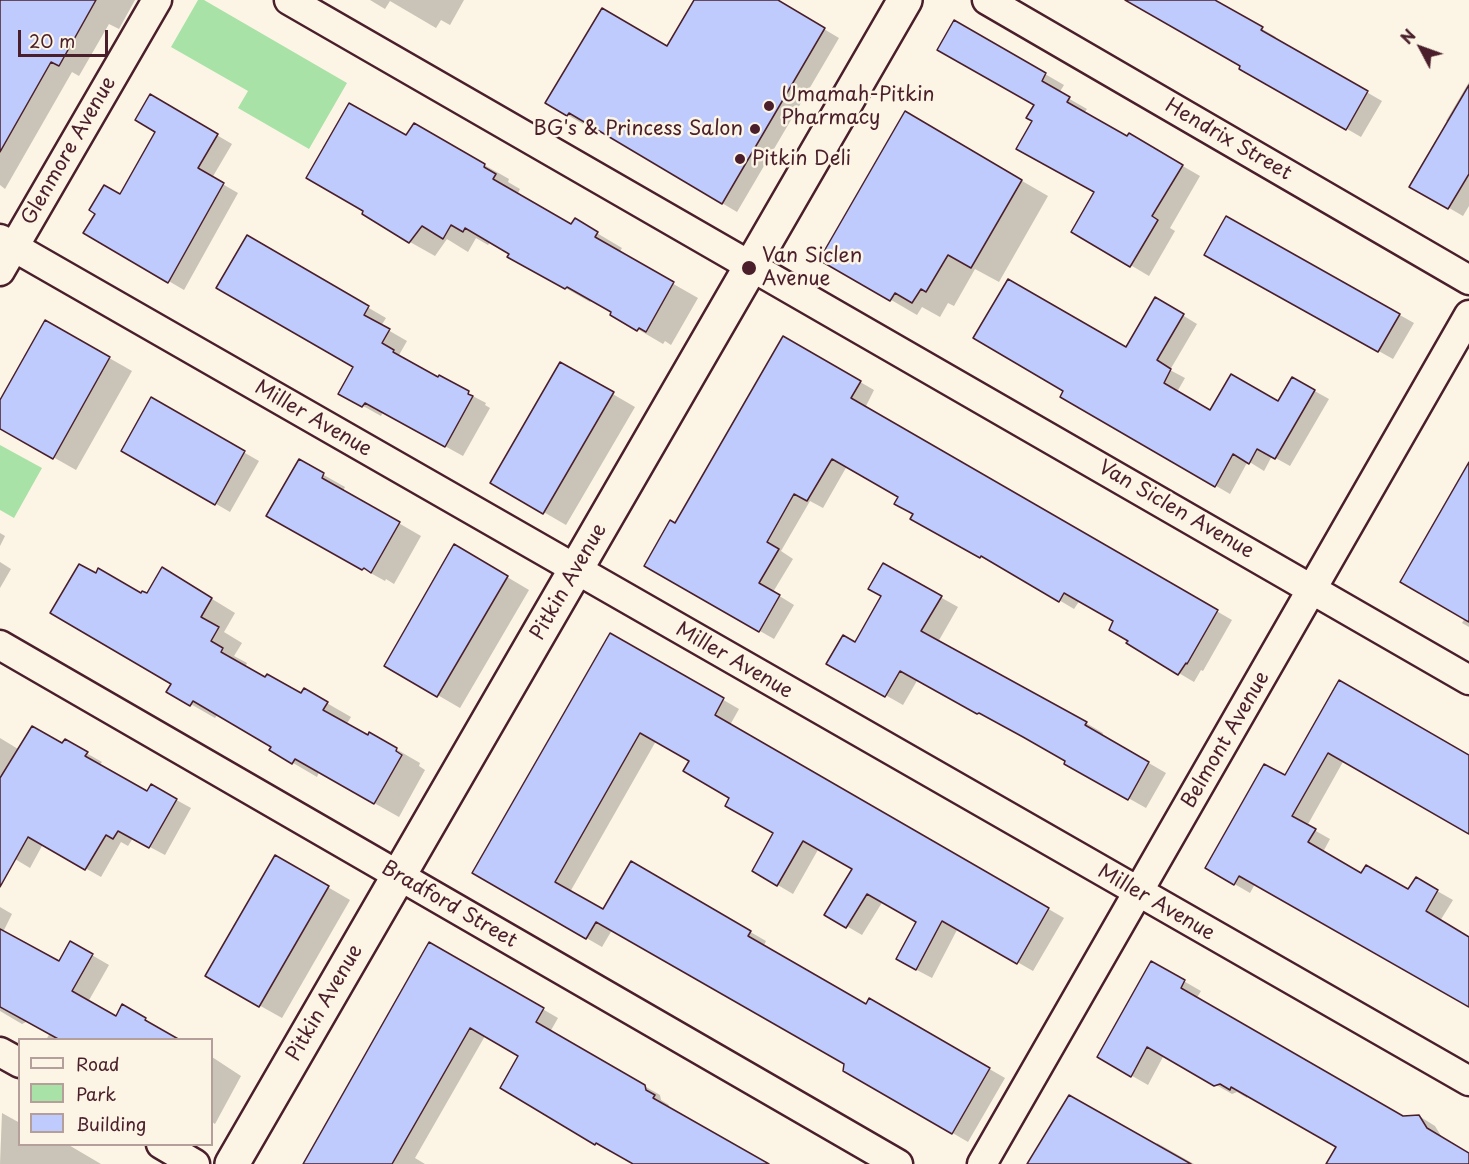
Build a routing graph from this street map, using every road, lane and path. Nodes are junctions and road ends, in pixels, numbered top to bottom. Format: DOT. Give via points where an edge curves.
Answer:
graph roads {
  1 [pos="157,0"];
  2 [pos="289,0"];
  3 [pos="905,0"];
  4 [pos="987,0"];
  5 [pos="4,252"];
  6 [pos="750,266"];
  7 [pos="1469,280"];
  8 [pos="1469,315"];
  9 [pos="576,571"];
  10 [pos="1312,589"];
  11 [pos="0,645"];
  12 [pos="1469,680"];
  13 [pos="399,876"];
  14 [pos="1138,893"];
  15 [pos="0,1052"];
  16 [pos="18,1062"];
  17 [pos="1469,1081"];
  18 [pos="164,1146"];
  19 [pos="195,1164"];
  20 [pos="232,1164"];
  21 [pos="898,1164"];
  22 [pos="982,1164"];
  1 -- 5 [label="street, Glenmore Avenue"];
  2 -- 6 [label="street, Van Siclen Avenue"];
  3 -- 6 [label="street, Pitkin Avenue"];
  4 -- 7 [label="street, Hendrix Street"];
  5 -- 9 [label="street, Miller Avenue"];
  6 -- 9 [label="street, Pitkin Avenue"];
  6 -- 10 [label="street, Van Siclen Avenue"];
  8 -- 10 [label="street, Belmont Avenue"];
  9 -- 13 [label="street, Pitkin Avenue"];
  9 -- 14 [label="street, Miller Avenue"];
  10 -- 12 [label="street, Van Siclen Avenue"];
  10 -- 14 [label="street, Belmont Avenue"];
  11 -- 13 [label="street, Bradford Street"];
  13 -- 20 [label="street, Pitkin Avenue"];
  13 -- 21 [label="street, Bradford Street"];
  14 -- 17 [label="street, Miller Avenue"];
  14 -- 22 [label="street, Belmont Avenue"];
  15 -- 16 [label="street"];
  18 -- 19 [label="street"];
}
